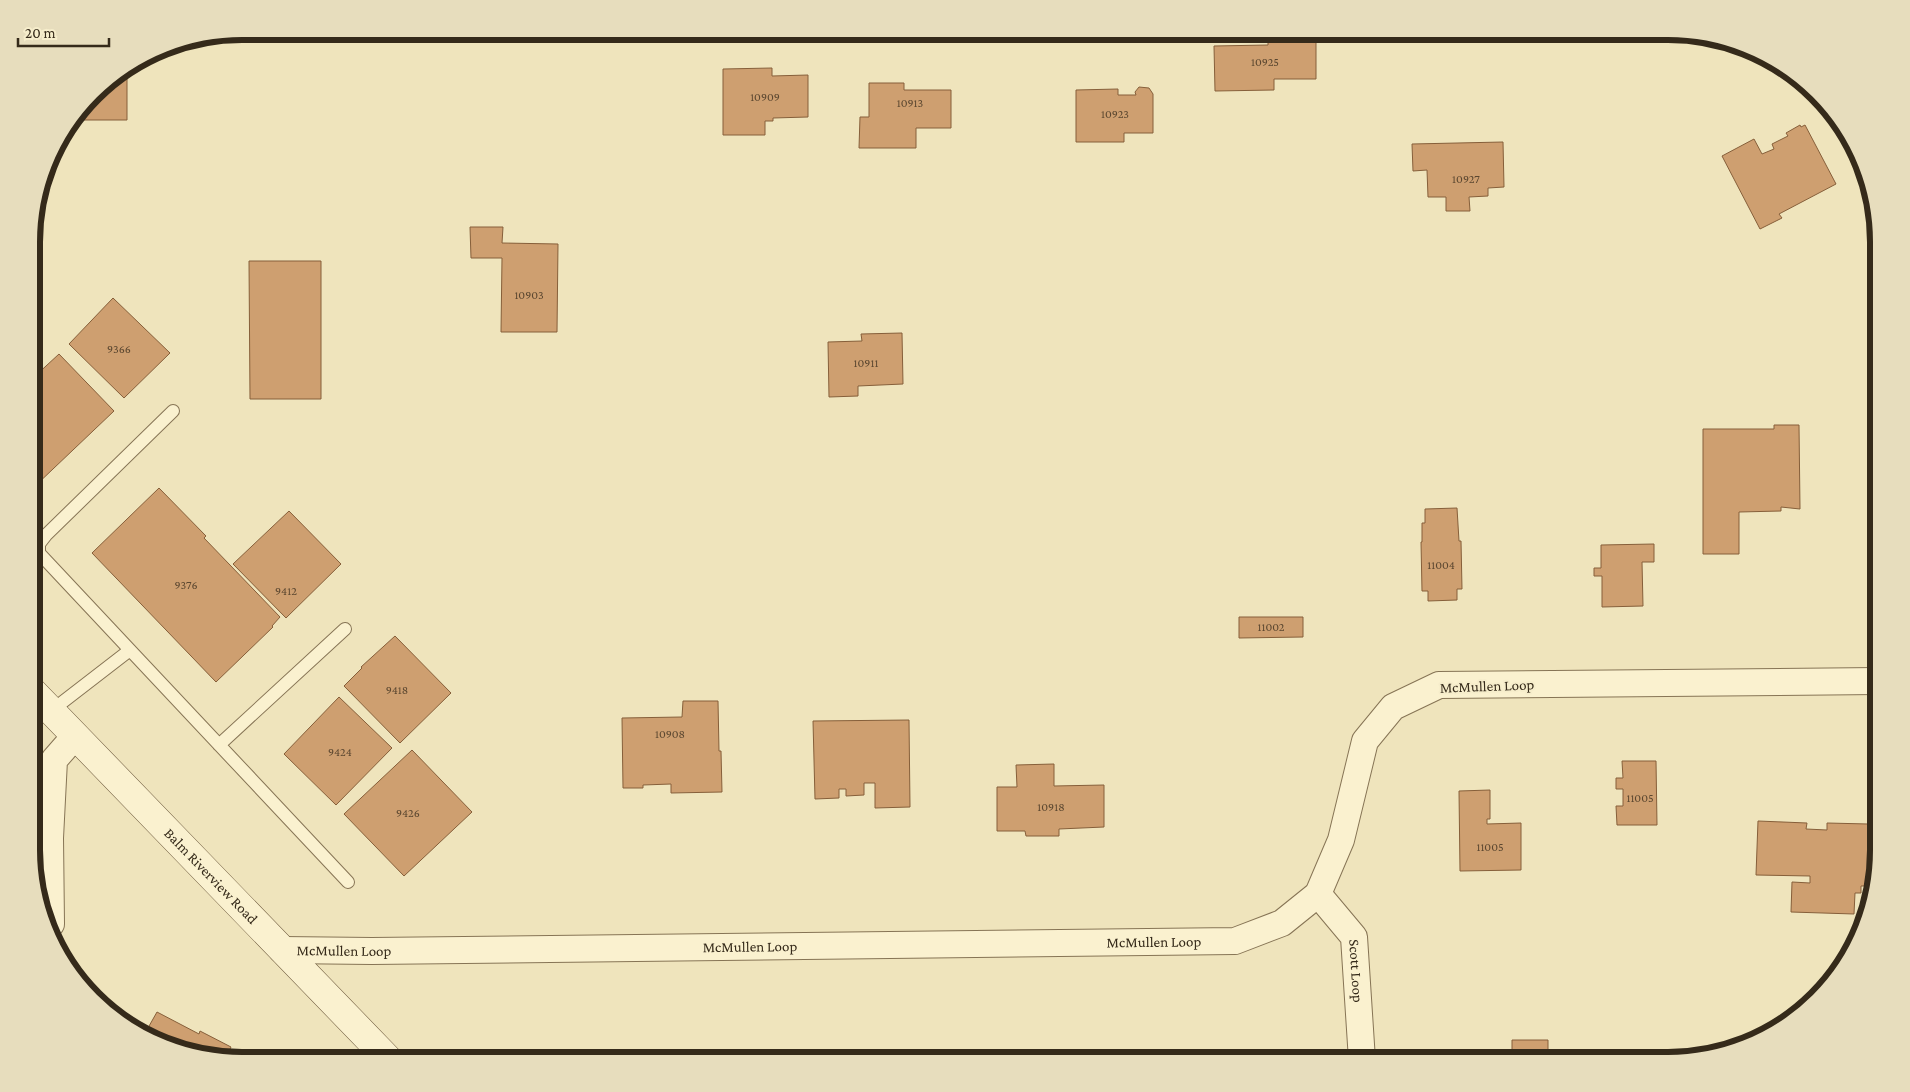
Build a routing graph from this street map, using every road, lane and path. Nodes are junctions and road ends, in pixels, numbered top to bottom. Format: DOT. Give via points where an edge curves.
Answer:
graph roads {
  1 [pos="173,411"];
  2 [pos="40,543"];
  3 [pos="40,553"];
  4 [pos="345,628"];
  5 [pos="130,650"];
  6 [pos="1870,680"];
  7 [pos="42,701"];
  8 [pos="76,736"];
  9 [pos="219,745"];
  10 [pos="348,882"];
  11 [pos="1318,894"];
  12 [pos="50,911"];
  13 [pos="282,950"];
  14 [pos="381,1052"];
  15 [pos="1361,1052"];
  1 -- 2 [label="lane"];
  3 -- 5 [label="lane"];
  4 -- 9 [label="lane"];
  5 -- 7 [label="lane"];
  5 -- 9 [label="lane"];
  6 -- 11 [label="street, McMullen Loop" via="1439,685 1393,707 1366,741 1342,840"];
  7 -- 8 [label="main road, Balm Riverview Road"];
  8 -- 12 [label="street" via="54,760 46,871"];
  8 -- 13 [label="main road, Balm Riverview Road"];
  9 -- 10 [label="lane"];
  11 -- 13 [label="street, McMullen Loop" via="1282,923 1235,941"];
  11 -- 15 [label="street, Scott Loop" via="1354,937"];
  13 -- 14 [label="main road, Balm Riverview Road"];
}
